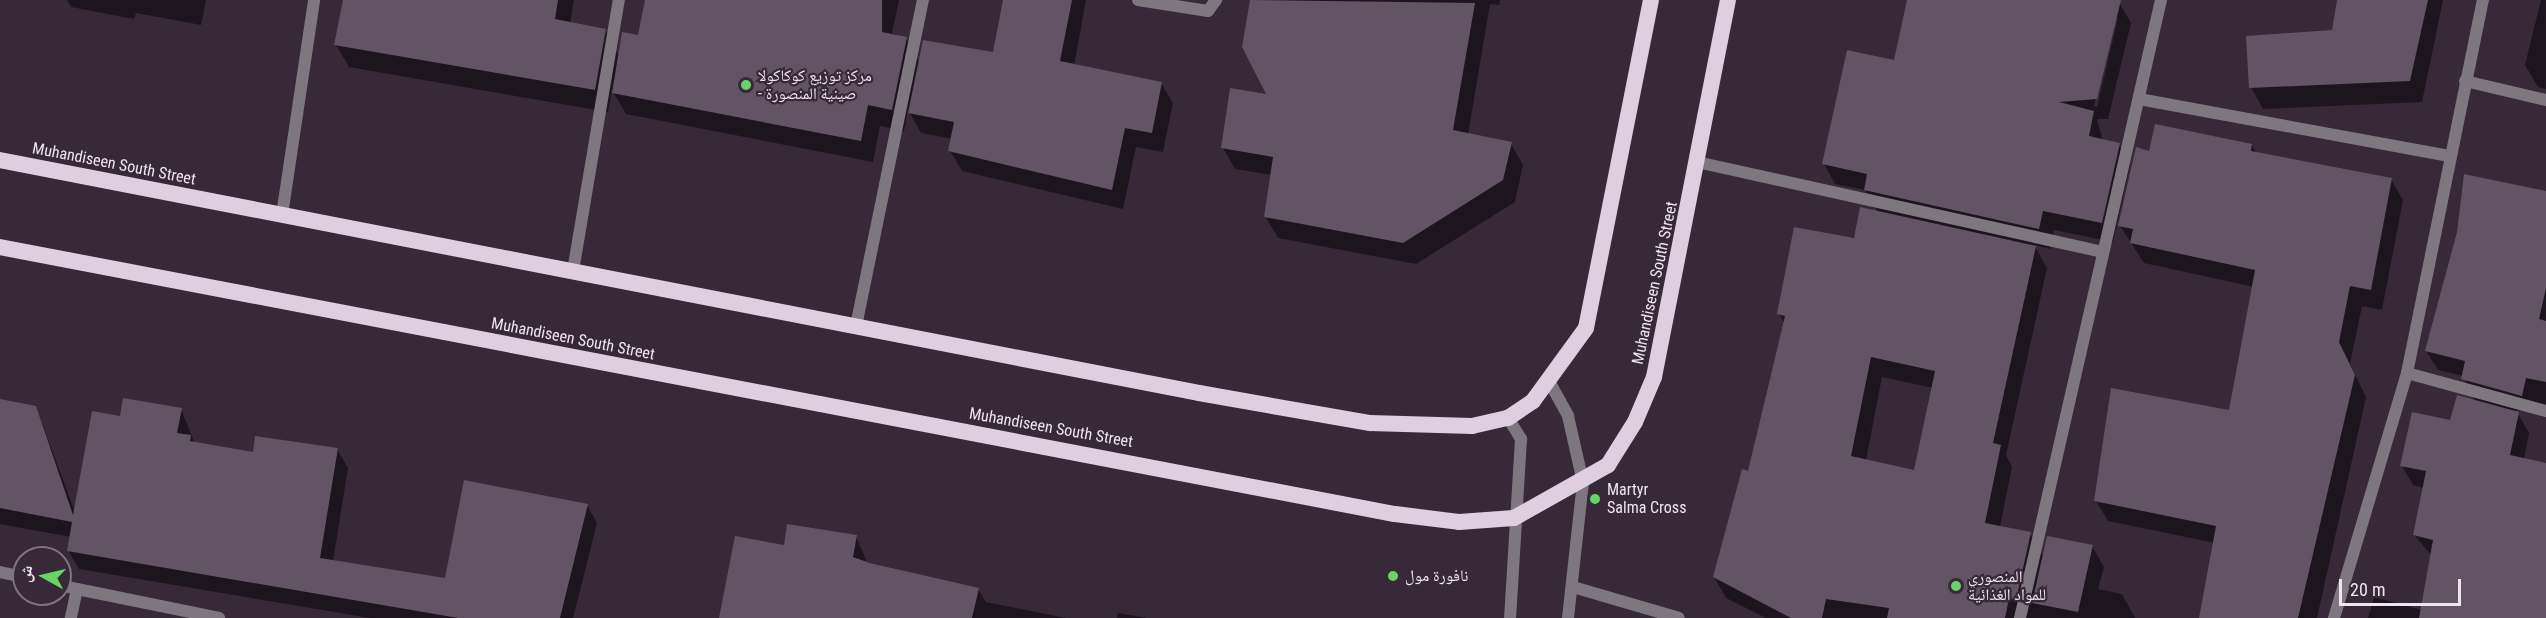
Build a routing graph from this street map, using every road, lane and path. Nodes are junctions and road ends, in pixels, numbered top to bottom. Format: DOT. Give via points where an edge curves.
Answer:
graph roads {
  1 [pos="314,0"];
  2 [pos="619,0"];
  3 [pos="923,0"];
  4 [pos="1138,0"];
  5 [pos="1216,0"];
  6 [pos="1652,0"];
  7 [pos="1728,0"];
  8 [pos="2161,0"];
  9 [pos="2483,0"];
  10 [pos="2466,81"];
  11 [pos="2139,99"];
  12 [pos="2546,100"];
  13 [pos="2451,156"];
  14 [pos="0,160"];
  15 [pos="1697,162"];
  16 [pos="282,215"];
  17 [pos="0,248"];
  18 [pos="2103,252"];
  19 [pos="573,271"];
  20 [pos="856,326"];
  21 [pos="2408,373"];
  22 [pos="1550,383"];
  23 [pos="2546,411"];
  24 [pos="1508,418"];
  25 [pos="1583,482"];
  26 [pos="1514,518"];
  27 [pos="1574,587"];
  28 [pos="72,588"];
  29 [pos="77,589"];
  30 [pos="71,618"];
  31 [pos="219,618"];
  32 [pos="1510,618"];
  33 [pos="1568,618"];
  34 [pos="1679,618"];
  35 [pos="2020,618"];
  36 [pos="2334,618"];
  1 -- 16 [label="street"];
  2 -- 19 [label="street"];
  3 -- 20 [label="street"];
  4 -- 5 [label="street" via="1208,11"];
  6 -- 22 [label="highway, Muhandiseen South Street" via="1586,328"];
  7 -- 15 [label="highway, Muhandiseen South Street"];
  8 -- 11 [label="street"];
  9 -- 10 [label="street"];
  10 -- 12 [label="street"];
  10 -- 13 [label="street"];
  11 -- 13 [label="street"];
  11 -- 18 [label="street"];
  13 -- 21 [label="street"];
  14 -- 16 [label="highway, Muhandiseen South Street"];
  15 -- 18 [label="street"];
  15 -- 25 [label="highway, Muhandiseen South Street" via="1653,377 1635,422 1608,465"];
  16 -- 19 [label="highway, Muhandiseen South Street"];
  17 -- 26 [label="highway, Muhandiseen South Street" via="1395,514 1459,522"];
  18 -- 35 [label="street"];
  19 -- 20 [label="highway, Muhandiseen South Street"];
  20 -- 24 [label="highway, Muhandiseen South Street" via="1370,423 1472,426"];
  21 -- 23 [label="street"];
  21 -- 36 [label="street"];
  22 -- 24 [label="highway, Muhandiseen South Street"];
  22 -- 25 [label="street" via="1568,416"];
  24 -- 26 [label="street" via="1521,440"];
  25 -- 26 [label="highway, Muhandiseen South Street"];
  25 -- 27 [label="street"];
  26 -- 32 [label="street"];
  27 -- 33 [label="street"];
  27 -- 34 [label="street"];
  28 -- 29 [label="street"];
  29 -- 30 [label="street"];
  29 -- 31 [label="street"];
}
